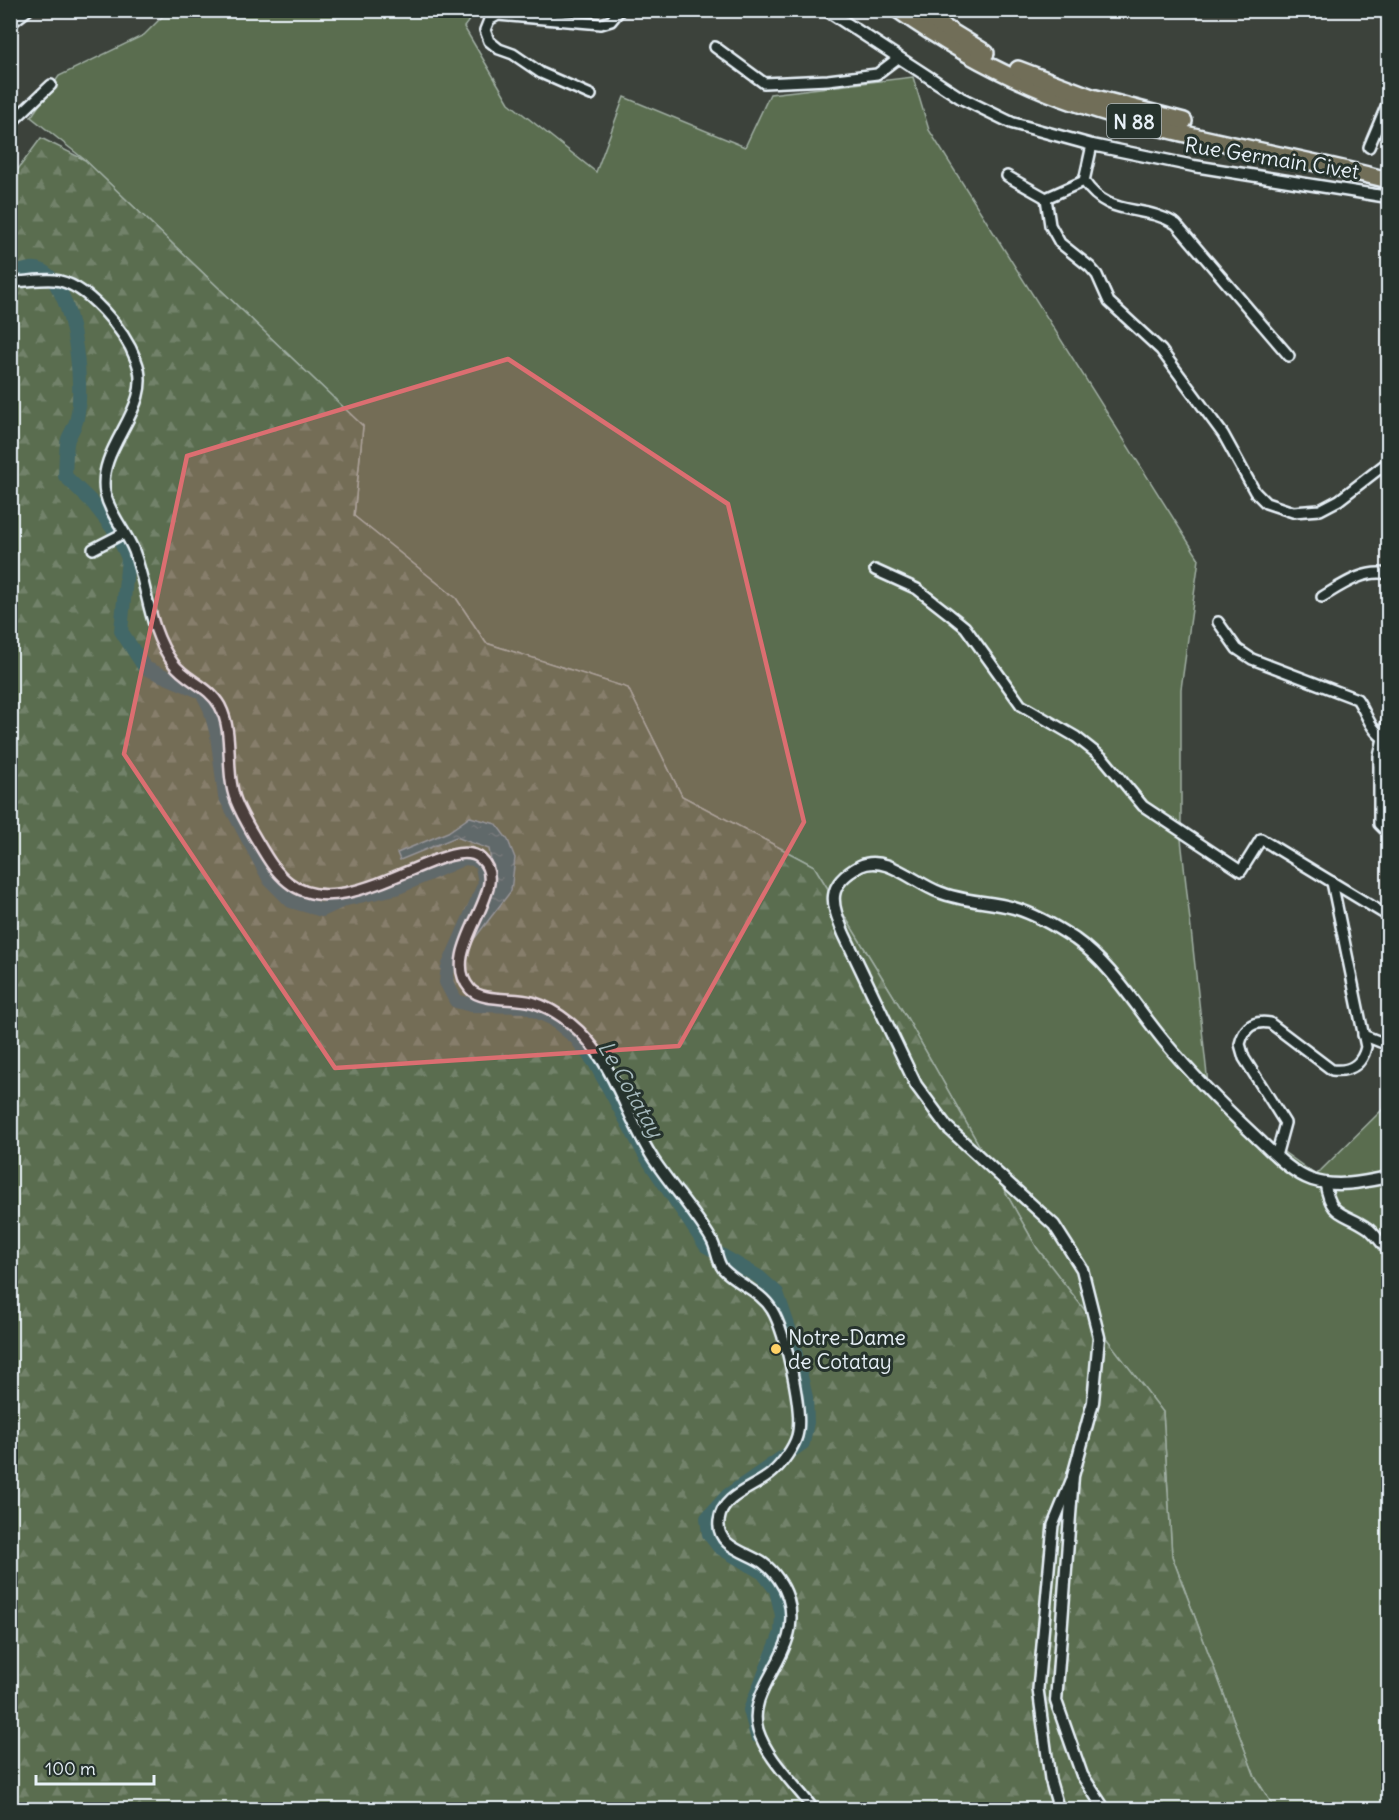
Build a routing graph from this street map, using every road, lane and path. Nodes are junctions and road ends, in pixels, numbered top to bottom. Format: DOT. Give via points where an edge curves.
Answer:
graph roads {
  1 [pos="28,10"];
  2 [pos="620,10"];
  3 [pos="826,10"];
  4 [pos="897,10"];
  5 [pos="916,10"];
  6 [pos="10,24"];
  7 [pos="715,47"];
  8 [pos="898,58"];
  9 [pos="51,85"];
  10 [pos="591,95"];
  11 [pos="1389,102"];
  12 [pos="10,124"];
  13 [pos="1092,145"];
  14 [pos="1370,147"];
  15 [pos="1389,169"];
  16 [pos="1007,176"];
  17 [pos="1389,180"];
  18 [pos="1084,181"];
  19 [pos="1389,197"];
  20 [pos="1046,198"];
  21 [pos="10,282"];
  22 [pos="1289,356"];
  23 [pos="1389,462"];
  24 [pos="120,535"];
  25 [pos="93,549"];
  26 [pos="875,570"];
  27 [pos="1389,574"];
  28 [pos="1322,597"];
  29 [pos="1218,622"];
  30 [pos="1389,717"];
  31 [pos="1383,738"];
  32 [pos="1379,764"];
  33 [pos="1389,777"];
  34 [pos="1389,833"];
  35 [pos="1332,882"];
  36 [pos="1389,916"];
  37 [pos="1363,1035"];
  38 [pos="1389,1045"];
  39 [pos="1276,1156"];
  40 [pos="1389,1177"];
  41 [pos="1325,1183"];
  42 [pos="1389,1251"];
  43 [pos="1073,1476"];
  44 [pos="814,1809"];
  45 [pos="1059,1809"];
  46 [pos="1105,1809"];
  1 -- 6 [label="street"];
  2 -- 10 [label="street" via="611,21 601,24 498,15 489,20 485,30 489,41 499,49 541,74"];
  3 -- 8 [label="street, Rue Germain Civet"];
  4 -- 17 [label="highway, N 88" via="961,50 1050,93 1133,120"];
  5 -- 15 [label="highway, N 88" via="991,55 1092,98"];
  7 -- 8 [label="street" via="764,83 877,74"];
  8 -- 13 [label="street, Rue Germain Civet" via="989,114"];
  9 -- 12 [label="street"];
  11 -- 14 [label="street"];
  13 -- 18 [label="street"];
  13 -- 19 [label="street, Rue Germain Civet" via="1194,166"];
  16 -- 20 [label="street"];
  18 -- 20 [label="street"];
  18 -- 22 [label="street" via="1101,201 1163,216 1176,224"];
  20 -- 23 [label="street" via="1050,225 1060,243 1097,275 1108,302 1161,350 1223,434 1255,492 1266,503 1293,512 1320,510"];
  21 -- 24 [label="street" via="52,280 68,284 104,311 128,343 141,376 141,388 107,464 105,478 105,491"];
  24 -- 25 [label="street"];
  24 -- 44 [label="street" via="135,552 148,608 169,656 185,675 207,688 224,714 229,736 228,769 236,801 278,873 305,892 333,895 393,879 450,854 466,852 480,857 486,864 489,885 465,945 460,969 471,990 478,996 536,1004 583,1035 605,1066 652,1158 715,1244 723,1268 765,1299 776,1315 799,1412 797,1438 768,1476 730,1500 719,1521 722,1536 731,1547 765,1565 782,1583 787,1596 792,1616 788,1645 769,1676 757,1709 758,1731"];
  26 -- 35 [label="street" via="917,589 965,627 1021,705 1076,737 1104,759 1143,806 1241,871 1261,839"];
  27 -- 28 [label="street" via="1380,572 1352,579"];
  29 -- 31 [label="street" via="1238,649 1252,659 1357,699 1374,731"];
  30 -- 31 [label="street"];
  31 -- 32 [label="street"];
  32 -- 33 [label="street"];
  32 -- 34 [label="street" via="1379,824"];
  35 -- 36 [label="street"];
  35 -- 37 [label="street"];
  37 -- 38 [label="street"];
  37 -- 39 [label="street" via="1363,1058 1353,1068 1342,1071 1322,1064 1270,1023 1259,1021 1249,1026 1240,1044 1244,1058 1285,1123"];
  39 -- 41 [label="street" via="1309,1179"];
  39 -- 43 [label="street" via="1202,1086 1101,960 1075,939 1015,908 951,897 884,864 862,865 841,879 833,900 835,912 916,1084 947,1127 1054,1225 1082,1269 1099,1337 1093,1402"];
  40 -- 41 [label="street"];
  41 -- 42 [label="street" via="1328,1202 1368,1229"];
  43 -- 45 [label="street" via="1053,1525 1038,1689 1050,1779"];
  43 -- 46 [label="street" via="1056,1701 1082,1775"];
}
